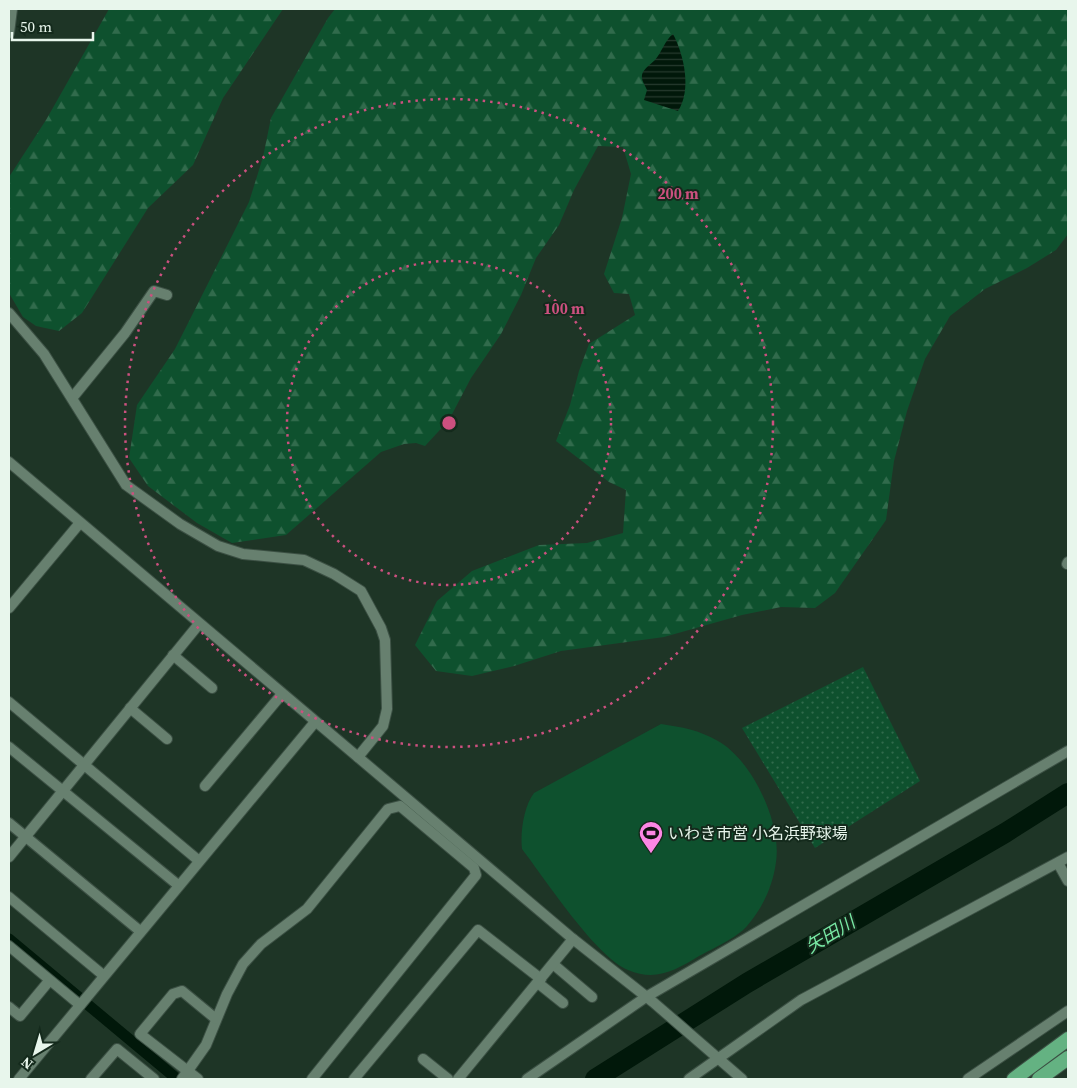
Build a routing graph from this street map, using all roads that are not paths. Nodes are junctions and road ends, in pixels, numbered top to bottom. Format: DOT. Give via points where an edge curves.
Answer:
graph roads {
  1 [pos="12,9"];
  2 [pos="9,33"];
  3 [pos="167,295"];
  4 [pos="9,312"];
  5 [pos="73,397"];
  6 [pos="9,462"];
  7 [pos="79,524"];
  8 [pos="9,608"];
  9 [pos="199,624"];
  10 [pos="173,655"];
  11 [pos="212,688"];
  12 [pos="282,694"];
  13 [pos="9,702"];
  14 [pos="130,708"];
  15 [pos="315,722"];
  16 [pos="167,739"];
  17 [pos="9,747"];
  18 [pos="1068,751"];
  19 [pos="358,757"];
  20 [pos="84,765"];
  21 [pos="204,786"];
  22 [pos="62,792"];
  23 [pos="9,823"];
  24 [pos="25,836"];
  25 [pos="9,857"];
  26 [pos="1068,857"];
  27 [pos="198,860"];
  28 [pos="1058,863"];
  29 [pos="1068,881"];
  30 [pos="178,885"];
  31 [pos="9,897"];
  32 [pos="140,931"];
  33 [pos="574,939"];
  34 [pos="9,946"];
  35 [pos="553,964"];
  36 [pos="103,975"];
  37 [pos="49,981"];
  38 [pos="540,981"];
  39 [pos="592,996"];
  40 [pos="650,999"];
  41 [pos="563,1003"];
  42 [pos="80,1005"];
  43 [pos="9,1007"];
  44 [pos="1068,1011"];
  45 [pos="216,1019"];
  46 [pos="1068,1039"];
  47 [pos="714,1054"];
  48 [pos="1068,1058"];
  49 [pos="423,1059"];
  50 [pos="184,1076"];
  51 [pos="19,1079"];
  52 [pos="91,1079"];
  53 [pos="154,1079"];
  54 [pos="198,1079"];
  55 [pos="312,1079"];
  56 [pos="354,1079"];
  57 [pos="448,1079"];
  58 [pos="458,1079"];
  59 [pos="528,1079"];
  60 [pos="690,1079"];
  61 [pos="742,1079"];
  62 [pos="968,1079"];
  63 [pos="1014,1079"];
  64 [pos="1039,1079"];
  1 -- 2 [label="street"];
  3 -- 5 [label="street" via="154,291"];
  4 -- 5 [label="street" via="44,354"];
  5 -- 19 [label="street" via="126,484 180,524 229,550 315,564 361,591 385,640 387,709 383,726"];
  6 -- 7 [label="street"];
  7 -- 8 [label="street"];
  7 -- 9 [label="street"];
  9 -- 10 [label="street"];
  9 -- 12 [label="street"];
  10 -- 11 [label="street"];
  10 -- 14 [label="street"];
  12 -- 15 [label="street"];
  12 -- 21 [label="street"];
  13 -- 20 [label="street"];
  14 -- 16 [label="street"];
  14 -- 20 [label="street"];
  15 -- 19 [label="street"];
  15 -- 27 [label="street"];
  17 -- 22 [label="street"];
  18 -- 40 [label="street"];
  19 -- 33 [label="street"];
  20 -- 22 [label="street"];
  20 -- 27 [label="street"];
  22 -- 24 [label="street"];
  22 -- 30 [label="street"];
  23 -- 24 [label="street"];
  24 -- 25 [label="street"];
  24 -- 32 [label="street"];
  26 -- 28 [label="street"];
  27 -- 30 [label="street"];
  28 -- 29 [label="street"];
  28 -- 47 [label="street" via="801,1000"];
  30 -- 32 [label="street"];
  31 -- 36 [label="street"];
  32 -- 36 [label="street"];
  33 -- 35 [label="street"];
  33 -- 40 [label="street"];
  34 -- 37 [label="street"];
  35 -- 38 [label="street"];
  35 -- 39 [label="street"];
  36 -- 42 [label="street"];
  37 -- 42 [label="street"];
  37 -- 43 [label="street" via="20,1016"];
  38 -- 41 [label="street"];
  38 -- 56 [label="street" via="478,930"];
  38 -- 58 [label="street"];
  40 -- 47 [label="street"];
  40 -- 59 [label="street"];
  42 -- 51 [label="street"];
  44 -- 62 [label="street"];
  45 -- 50 [label="street" via="206,1045"];
  45 -- 50 [label="street" via="182,991 173,994 140,1034"];
  45 -- 55 [label="street" via="234,978 251,954 306,910 388,810 400,806 474,868 476,875"];
  46 -- 63 [label="highway"];
  47 -- 60 [label="street"];
  47 -- 61 [label="street"];
  48 -- 64 [label="highway"];
  49 -- 57 [label="street"];
  50 -- 54 [label="street"];
  52 -- 53 [label="street" via="117,1049"];
}
